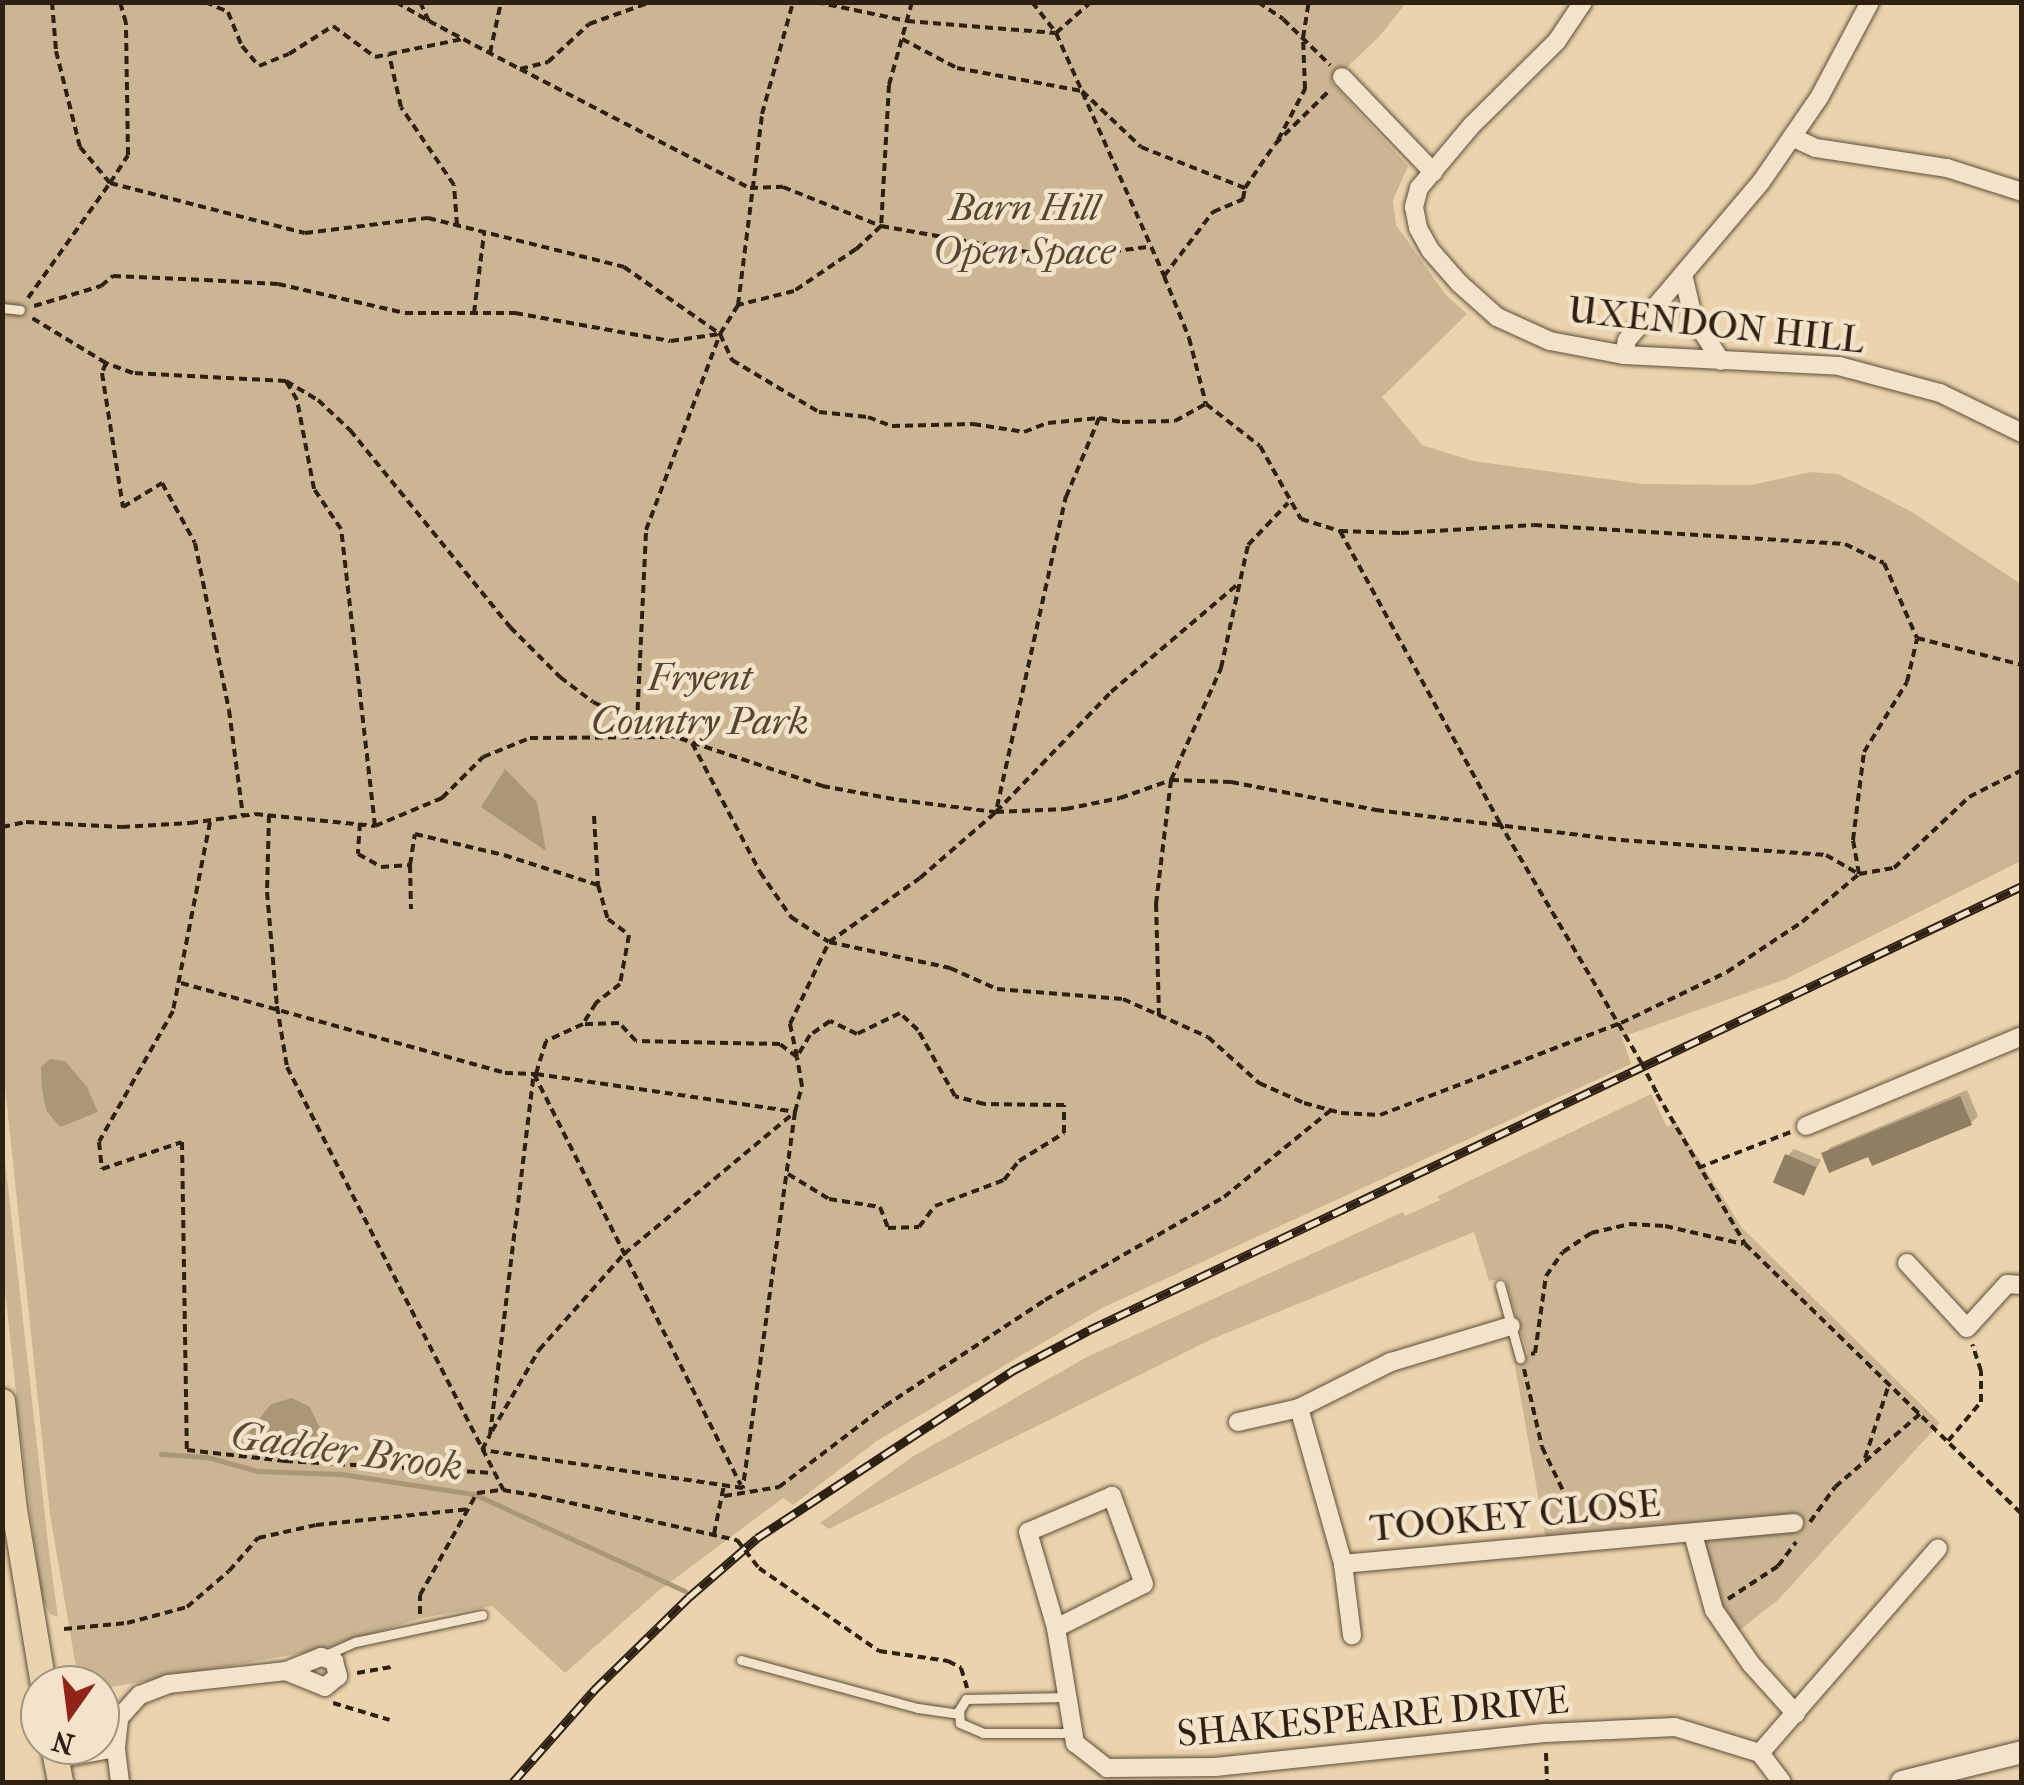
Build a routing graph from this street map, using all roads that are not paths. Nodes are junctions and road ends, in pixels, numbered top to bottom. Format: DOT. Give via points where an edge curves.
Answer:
graph roads {
  1 [pos="1583,2"];
  2 [pos="1870,2"];
  3 [pos="1342,77"];
  4 [pos="1792,137"];
  5 [pos="1433,172"];
  6 [pos="2022,192"];
  7 [pos="1683,274"];
  8 [pos="2,308"];
  9 [pos="20,310"];
  10 [pos="1624,355"];
  11 [pos="1721,361"];
  12 [pos="2022,433"];
  13 [pos="2022,1036"];
  14 [pos="1806,1126"];
  15 [pos="1907,1262"];
  16 [pos="1500,1284"];
  17 [pos="2022,1285"];
  18 [pos="1511,1326"];
  19 [pos="1520,1358"];
  20 [pos="2,1401"];
  21 [pos="1299,1408"];
  22 [pos="1238,1422"];
  23 [pos="1801,1528"];
  24 [pos="1693,1534"];
  25 [pos="1938,1548"];
  26 [pos="1344,1564"];
  27 [pos="482,1616"];
  28 [pos="1056,1628"];
  29 [pos="1352,1635"];
  30 [pos="321,1657"];
  31 [pos="741,1660"];
  32 [pos="40,1665"];
  33 [pos="286,1671"];
  34 [pos="1066,1697"];
  35 [pos="959,1714"];
  36 [pos="1796,1714"];
  37 [pos="120,1718"];
  38 [pos="1074,1733"];
  39 [pos="2022,1752"];
  40 [pos="1760,1753"];
  41 [pos="1214,1775"];
  42 [pos="1782,1782"];
  43 [pos="1902,1782"];
  1 -- 5 [label="street" via="1556,41"];
  2 -- 4 [label="street"];
  3 -- 5 [label="street"];
  4 -- 6 [label="street" via="1816,148 1946,168"];
  4 -- 7 [label="street"];
  5 -- 10 [label="street, UXENDON HILL" via="1414,206 1418,228 1431,252 1497,318 1550,341"];
  7 -- 10 [label="street" via="1627,340"];
  7 -- 11 [label="street" via="1693,317"];
  8 -- 9 [label="lane"];
  10 -- 11 [label="street, UXENDON HILL"];
  11 -- 12 [label="street, UXENDON HILL" via="1838,366 1897,378"];
  13 -- 14 [label="street"];
  15 -- 17 [label="street" via="1967,1328 2007,1284"];
  16 -- 18 [label="lane"];
  18 -- 19 [label="lane"];
  18 -- 21 [label="street" via="1391,1362"];
  20 -- 32 [label="main road"];
  21 -- 22 [label="street"];
  21 -- 26 [label="street, TOOKEY CLOSE"];
  23 -- 24 [label="street, TOOKEY CLOSE"];
  24 -- 26 [label="street, TOOKEY CLOSE"];
  24 -- 36 [label="street, TOOKEY CLOSE" via="1714,1610"];
  25 -- 36 [label="street"];
  26 -- 29 [label="street, TOOKEY CLOSE"];
  27 -- 30 [label="lane" via="355,1642"];
  28 -- 28 [label="street" via="1028,1532 1112,1496 1144,1584"];
  28 -- 34 [label="street"];
  30 -- 33 [label="street"];
  30 -- 33 [label="street" via="334,1661 331,1681"];
  31 -- 35 [label="lane"];
  33 -- 37 [label="street" via="168,1684 140,1695"];
  34 -- 35 [label="lane" via="970,1699"];
  34 -- 38 [label="street"];
  35 -- 38 [label="lane" via="968,1730 983,1733"];
  36 -- 40 [label="street"];
  38 -- 41 [label="street, SHAKESPEARE DRIVE" via="1106,1768"];
  39 -- 43 [label="street"];
  40 -- 41 [label="street, SHAKESPEARE DRIVE" via="1675,1726 1546,1733"];
  40 -- 42 [label="street"];
}
